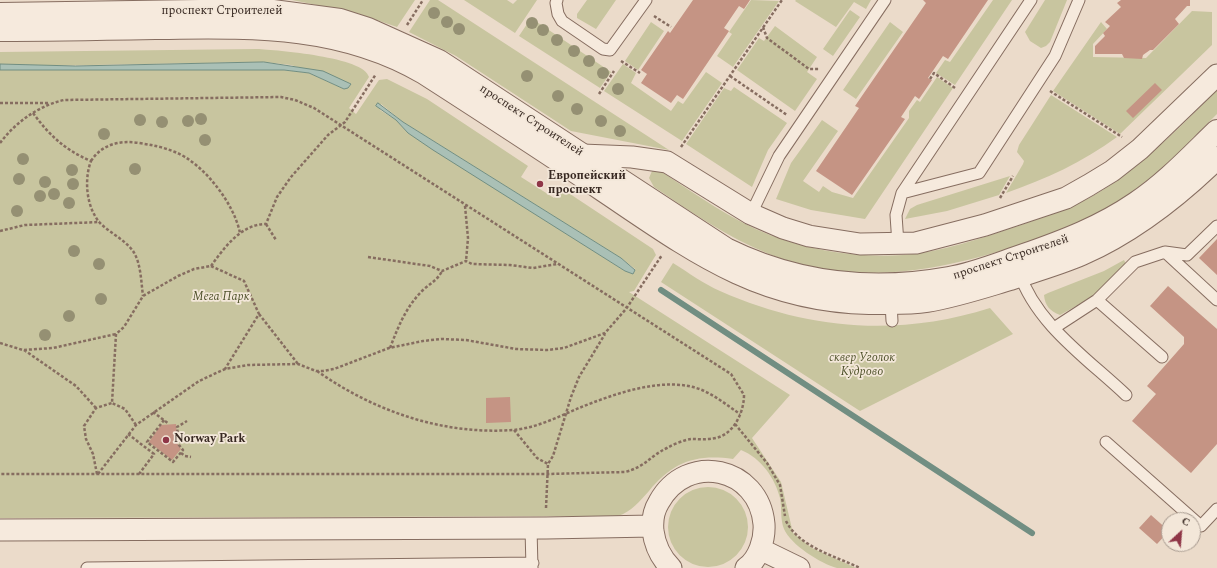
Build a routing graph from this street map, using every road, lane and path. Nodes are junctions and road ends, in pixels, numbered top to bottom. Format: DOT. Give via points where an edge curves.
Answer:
graph roads {
  1 [pos="423,0"];
  2 [pos="557,0"];
  3 [pos="646,0"];
  4 [pos="782,0"];
  5 [pos="885,0"];
  6 [pos="1031,0"];
  7 [pos="1079,0"];
  8 [pos="0,14"];
  9 [pos="653,15"];
  10 [pos="671,27"];
  11 [pos="763,27"];
  12 [pos="0,30"];
  13 [pos="404,30"];
  14 [pos="621,61"];
  15 [pos="825,68"];
  16 [pos="614,71"];
  17 [pos="640,73"];
  18 [pos="1217,75"];
  19 [pos="730,76"];
  20 [pos="373,78"];
  21 [pos="930,79"];
  22 [pos="955,88"];
  23 [pos="1048,91"];
  24 [pos="599,94"];
  25 [pos="0,103"];
  26 [pos="50,103"];
  27 [pos="33,113"];
  28 [pos="801,124"];
  29 [pos="341,126"];
  30 [pos="1217,131"];
  31 [pos="1125,139"];
  32 [pos="0,144"];
  33 [pos="681,147"];
  34 [pos="582,155"];
  35 [pos="1217,158"];
  36 [pos="91,161"];
  37 [pos="1013,176"];
  38 [pos="902,193"];
  39 [pos="998,203"];
  40 [pos="465,206"];
  41 [pos="751,214"];
  42 [pos="100,222"];
  43 [pos="266,224"];
  44 [pos="1217,226"];
  45 [pos="0,231"];
  46 [pos="240,233"];
  47 [pos="276,240"];
  48 [pos="898,244"];
  49 [pos="664,251"];
  50 [pos="1165,252"];
  51 [pos="368,257"];
  52 [pos="466,261"];
  53 [pos="557,264"];
  54 [pos="211,266"];
  55 [pos="1017,267"];
  56 [pos="442,271"];
  57 [pos="143,296"];
  58 [pos="1097,300"];
  59 [pos="1217,300"];
  60 [pos="626,309"];
  61 [pos="259,314"];
  62 [pos="1054,328"];
  63 [pos="116,334"];
  64 [pos="605,334"];
  65 [pos="0,343"];
  66 [pos="389,348"];
  67 [pos="23,350"];
  68 [pos="1162,357"];
  69 [pos="298,364"];
  70 [pos="225,369"];
  71 [pos="316,371"];
  72 [pos="1126,395"];
  73 [pos="112,403"];
  74 [pos="96,408"];
  75 [pos="154,412"];
  76 [pos="740,414"];
  77 [pos="565,415"];
  78 [pos="164,420"];
  79 [pos="187,421"];
  80 [pos="169,424"];
  81 [pos="735,424"];
  82 [pos="136,425"];
  83 [pos="514,430"];
  84 [pos="128,434"];
  85 [pos="1106,442"];
  86 [pos="157,450"];
  87 [pos="181,453"];
  88 [pos="154,454"];
  89 [pos="191,457"];
  90 [pos="548,464"];
  91 [pos="0,474"];
  92 [pos="138,474"];
  93 [pos="547,474"];
  94 [pos="98,475"];
  95 [pos="1217,509"];
  96 [pos="652,526"];
  97 [pos="538,528"];
  98 [pos="0,530"];
  99 [pos="760,549"];
  100 [pos="532,565"];
  101 [pos="87,568"];
  102 [pos="671,568"];
  103 [pos="746,568"];
  104 [pos="799,568"];
  105 [pos="860,568"];
  1 -- 13 [label="path"];
  2 -- 3 [label="lane" via="558,14 562,21 603,49 610,50"];
  4 -- 11 [label="path"];
  5 -- 28 [label="lane"];
  6 -- 38 [label="lane"];
  7 -- 38 [label="lane" via="1055,56 978,173"];
  8 -- 34 [label="street, проспект Строителей" via="266,10 340,20 389,38 439,61"];
  9 -- 10 [label="path"];
  11 -- 15 [label="path" via="767,38 809,69"];
  11 -- 19 [label="path"];
  12 -- 55 [label="street, проспект Строителей" via="205,27 277,29 362,44 424,73 700,255 755,282 816,299 858,303 892,312 960,294"];
  14 -- 17 [label="path"];
  16 -- 24 [label="path"];
  18 -- 48 [label="street" via="1140,149 1112,171 1072,194 985,225 916,243"];
  19 -- 28 [label="path"];
  19 -- 33 [label="path"];
  20 -- 29 [label="path"];
  21 -- 22 [label="path" via="934,73"];
  23 -- 31 [label="path"];
  25 -- 26 [label="path"];
  26 -- 27 [label="path"];
  26 -- 29 [label="path" via="72,100 281,97 314,108"];
  27 -- 32 [label="path" via="17,124"];
  27 -- 36 [label="path" via="58,142 72,153"];
  28 -- 41 [label="lane" via="779,156"];
  29 -- 40 [label="path"];
  29 -- 43 [label="path" via="317,147 291,177 277,197"];
  30 -- 55 [label="street, проспект Строителей" via="1185,163 1137,203"];
  34 -- 41 [label="street" via="632,156 667,162"];
  34 -- 55 [label="street, проспект Строителей" via="710,240 744,258 789,274 838,283 896,285"];
  35 -- 55 [label="street, проспект Строителей" via="1173,198 1130,229 1080,255"];
  36 -- 42 [label="path" via="87,190"];
  36 -- 46 [label="path" via="103,148 130,142 154,145 176,152 191,161 214,183 231,209"];
  37 -- 39 [label="path"];
  38 -- 48 [label="lane" via="896,215"];
  40 -- 52 [label="path" via="468,238"];
  40 -- 53 [label="path"];
  41 -- 48 [label="street" via="783,228 829,240 860,244"];
  42 -- 45 [label="path" via="26,225"];
  42 -- 57 [label="path" via="122,239 133,252 140,267"];
  43 -- 46 [label="path" via="258,224"];
  43 -- 47 [label="path"];
  44 -- 50 [label="lane" via="1187,255"];
  46 -- 54 [label="path" via="222,250"];
  49 -- 60 [label="path"];
  50 -- 58 [label="lane" via="1135,262"];
  50 -- 59 [label="lane"];
  51 -- 56 [label="path" via="430,266"];
  52 -- 53 [label="path" via="472,264 533,268"];
  52 -- 56 [label="path"];
  53 -- 60 [label="path"];
  54 -- 57 [label="path" via="194,269 178,276"];
  54 -- 61 [label="path" via="244,281"];
  55 -- 62 [label="lane" via="1038,311"];
  56 -- 66 [label="path" via="410,306"];
  57 -- 63 [label="path" via="124,327"];
  58 -- 62 [label="lane"];
  58 -- 68 [label="lane"];
  60 -- 64 [label="path"];
  60 -- 76 [label="path" via="731,374 744,395"];
  61 -- 69 [label="path"];
  61 -- 70 [label="path"];
  62 -- 72 [label="lane"];
  63 -- 67 [label="path" via="53,348"];
  63 -- 73 [label="path"];
  64 -- 66 [label="path" via="564,348 547,350 527,350 466,340 441,339"];
  64 -- 77 [label="path" via="578,377"];
  65 -- 67 [label="path"];
  66 -- 71 [label="path" via="334,369"];
  67 -- 74 [label="path" via="71,382"];
  69 -- 70 [label="path" via="248,365"];
  69 -- 71 [label="path"];
  70 -- 75 [label="path" via="199,381"];
  71 -- 83 [label="path" via="357,395 413,419 463,429"];
  73 -- 74 [label="path"];
  73 -- 82 [label="path" via="125,409"];
  74 -- 94 [label="path" via="84,426"];
  75 -- 78 [label="path"];
  75 -- 82 [label="path"];
  76 -- 77 [label="path" via="706,392 680,385 634,389"];
  76 -- 81 [label="path"];
  77 -- 83 [label="path"];
  77 -- 90 [label="path" via="553,456"];
  78 -- 80 [label="path"];
  78 -- 86 [label="path" via="147,442"];
  79 -- 87 [label="path" via="177,427 179,445 183,450"];
  81 -- 93 [label="path" via="726,434 717,438 690,440 666,448 637,469 614,473"];
  81 -- 105 [label="path" via="767,463 780,485 785,521 791,531 802,540"];
  82 -- 84 [label="path"];
  83 -- 90 [label="path" via="537,458"];
  84 -- 88 [label="path"];
  84 -- 94 [label="path"];
  85 -- 95 [label="lane" via="1201,526"];
  86 -- 87 [label="path" via="173,462"];
  86 -- 88 [label="path"];
  87 -- 89 [label="path"];
  88 -- 92 [label="path"];
  90 -- 93 [label="path"];
  91 -- 94 [label="path"];
  92 -- 93 [label="path"];
  92 -- 94 [label="path"];
  93 -- 97 [label="path"];
  96 -- 97 [label="street"];
  96 -- 99 [label="street" via="656,508 664,492 677,480 694,473 723,473 744,484 756,497 764,520"];
  96 -- 102 [label="street" via="655,544 663,560"];
  97 -- 98 [label="street"];
  97 -- 100 [label="lane"];
  99 -- 103 [label="street"];
  99 -- 104 [label="street"];
  100 -- 101 [label="lane"];
}
